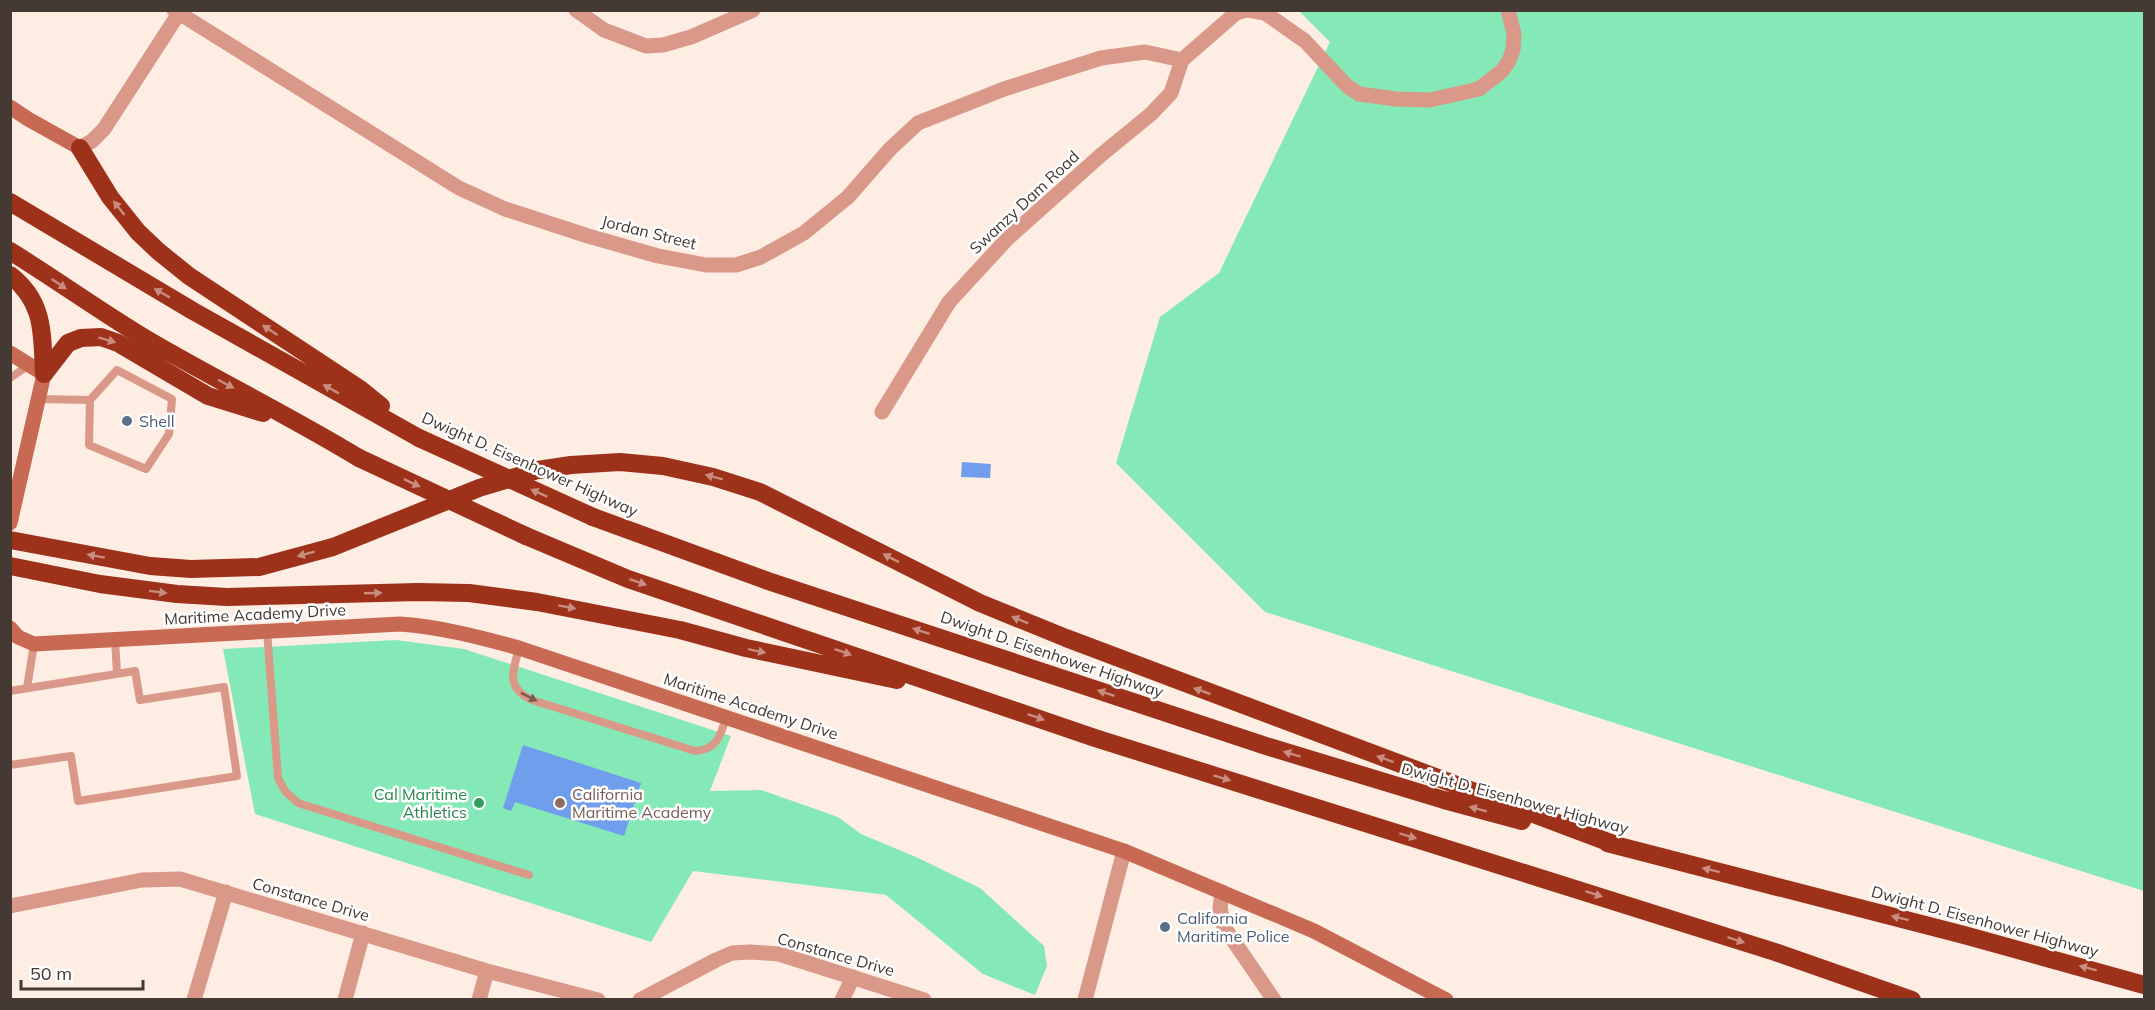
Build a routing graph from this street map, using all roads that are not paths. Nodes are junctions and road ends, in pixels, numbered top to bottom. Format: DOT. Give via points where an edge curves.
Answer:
graph roads {
  1 [pos="576,10"];
  2 [pos="753,10"];
  3 [pos="1247,10"];
  4 [pos="1508,10"];
  5 [pos="178,12"];
  6 [pos="1182,60"];
  7 [pos="10,107"];
  8 [pos="81,148"];
  9 [pos="10,202"];
  10 [pos="10,251"];
  11 [pos="10,275"];
  12 [pos="10,352"];
  13 [pos="37,369"];
  14 [pos="10,378"];
  15 [pos="39,399"];
  16 [pos="90,400"];
  17 [pos="882,412"];
  18 [pos="311,428"];
  19 [pos="419,438"];
  20 [pos="16,476"];
  21 [pos="10,523"];
  22 [pos="10,540"];
  23 [pos="10,566"];
  24 [pos="10,628"];
  25 [pos="267,631"];
  26 [pos="115,640"];
  27 [pos="34,644"];
  28 [pos="519,648"];
  29 [pos="117,674"];
  30 [pos="27,688"];
  31 [pos="10,690"];
  32 [pos="981,698"];
  33 [pos="726,717"];
  34 [pos="10,765"];
  35 [pos="1616,845"];
  36 [pos="1124,851"];
  37 [pos="529,876"];
  38 [pos="226,892"];
  39 [pos="1222,892"];
  40 [pos="10,906"];
  41 [pos="363,933"];
  42 [pos="488,970"];
  43 [pos="853,977"];
  44 [pos="2145,985"];
  45 [pos="194,999"];
  46 [pos="345,999"];
  47 [pos="479,999"];
  48 [pos="598,999"];
  49 [pos="640,999"];
  50 [pos="842,999"];
  51 [pos="924,999"];
  52 [pos="1085,999"];
  53 [pos="1274,999"];
  54 [pos="1446,999"];
  55 [pos="1914,999"];
  1 -- 2 [label="street" via="604,30 646,46 691,37"];
  3 -- 4 [label="street" via="1265,13 1305,41 1359,94 1430,100 1479,89 1502,71 1513,50"];
  3 -- 6 [label="street" via="1236,13"];
  5 -- 6 [label="street, Jordan Street" via="459,188 505,209 588,236 706,265 736,265 761,257 804,233 848,197 918,123 1101,58 1145,52"];
  5 -- 8 [label="street" via="104,129"];
  6 -- 17 [label="street, Swanzy Dam Road" via="1171,93 1151,114 1008,238 949,302"];
  7 -- 8 [label="street"];
  19 -- 8 [label="highway, one-way" via="360,389 189,276 158,251 110,197"];
  19 -- 9 [label="highway, Dwight D. Eisenhower Highway, one-way" via="183,306"];
  10 -- 18 [label="highway, one-way" via="146,339"];
  11 -- 13 [label="highway" via="28,293 41,321"];
  12 -- 13 [label="street"];
  13 -- 14 [label="lane"];
  13 -- 15 [label="street"];
  13 -- 18 [label="highway, one-way" via="68,343 100,337 118,343 208,396"];
  15 -- 16 [label="lane"];
  15 -- 20 [label="street"];
  16 -- 16 [label="lane" via="117,370 172,399 168,434 146,469 89,445"];
  18 -- 32 [label="highway, one-way, bridge" via="359,458 628,579"];
  35 -- 19 [label="highway, Dwight D. Eisenhower Highway, one-way, bridge" via="1444,800 1266,746 768,581 593,517"];
  20 -- 21 [label="street"];
  35 -- 22 [label="highway, one-way" via="1026,623 760,492 663,466 620,462 538,470 479,488 333,547 259,567 150,566"];
  23 -- 32 [label="highway, one-way" via="100,584 187,595 469,593 537,602"];
  24 -- 27 [label="street" via="18,637"];
  25 -- 26 [label="street, Maritime Academy Drive"];
  25 -- 28 [label="street, Maritime Academy Drive" via="400,624 457,631"];
  25 -- 37 [label="lane" via="278,778 285,791 298,803 312,808"];
  26 -- 27 [label="street, Maritime Academy Drive"];
  26 -- 29 [label="lane"];
  27 -- 30 [label="lane"];
  28 -- 33 [label="street, Maritime Academy Drive"];
  28 -- 33 [label="lane, one-way" via="512,681 516,690 532,700 695,751 711,748 717,742"];
  29 -- 30 [label="lane"];
  29 -- 34 [label="lane" via="135,671 140,700 224,687 237,776 78,801 71,756"];
  30 -- 31 [label="lane"];
  32 -- 55 [label="highway, one-way" via="1095,738"];
  33 -- 36 [label="street, Maritime Academy Drive"];
  44 -- 35 [label="highway, Dwight D. Eisenhower Highway, one-way"];
  36 -- 39 [label="street, Maritime Academy Drive"];
  36 -- 52 [label="street"];
  38 -- 40 [label="street, Constance Drive" via="180,879 142,880"];
  38 -- 41 [label="street, Constance Drive"];
  38 -- 45 [label="street"];
  39 -- 53 [label="street" via="1220,915 1224,927"];
  39 -- 54 [label="street, Maritime Academy Drive" via="1314,931"];
  41 -- 42 [label="street, Constance Drive"];
  41 -- 46 [label="street"];
  42 -- 47 [label="street"];
  42 -- 48 [label="street, Constance Drive"];
  43 -- 49 [label="street, Constance Drive" via="779,954 751,952 732,954"];
  43 -- 50 [label="street"];
  43 -- 51 [label="street, Constance Drive"];
}
